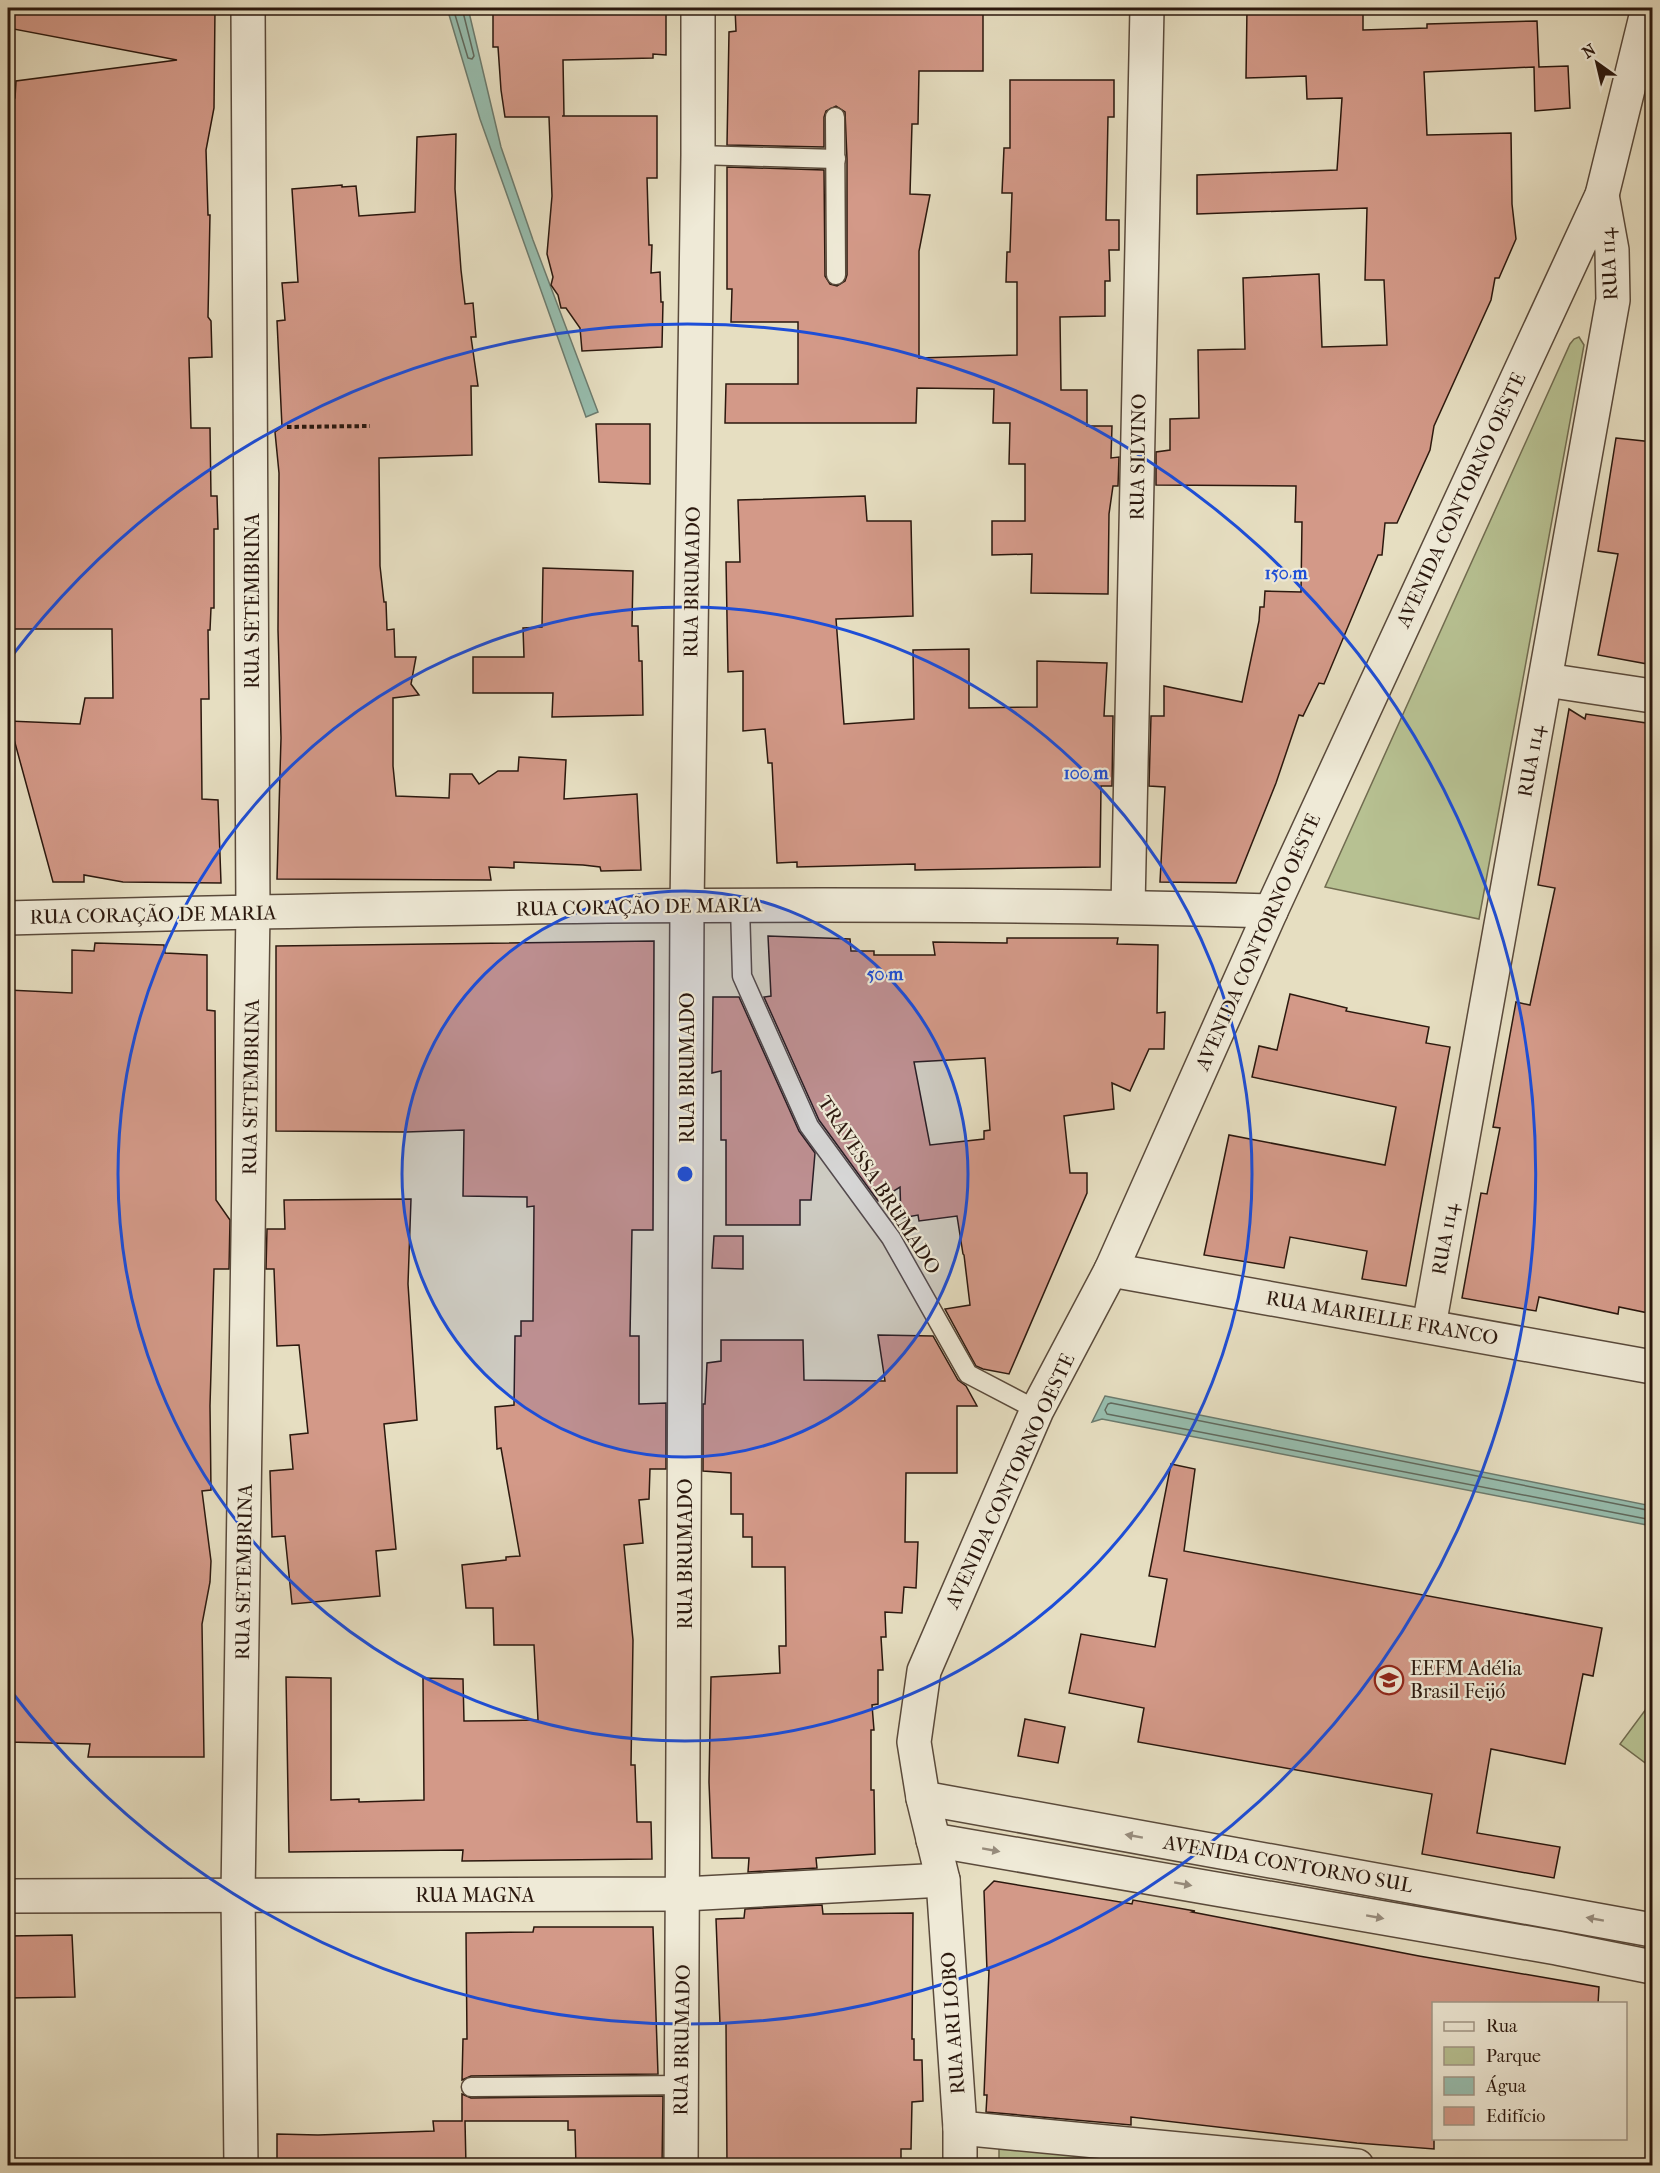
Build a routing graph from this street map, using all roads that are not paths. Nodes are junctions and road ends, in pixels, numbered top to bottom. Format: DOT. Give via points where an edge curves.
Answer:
graph roads {
  1 [pos="248,8"];
  2 [pos="698,8"];
  3 [pos="1147,8"];
  4 [pos="1649,21"];
  5 [pos="835,117"];
  6 [pos="698,155"];
  7 [pos="836,159"];
  8 [pos="1602,195"];
  9 [pos="836,275"];
  10 [pos="1545,680"];
  11 [pos="1653,696"];
  12 [pos="687,906"];
  13 [pos="740,906"];
  14 [pos="1128,906"];
  15 [pos="254,911"];
  16 [pos="1271,911"];
  17 [pos="8,918"];
  18 [pos="1111,1270"];
  19 [pos="1429,1326"];
  20 [pos="1653,1367"];
  21 [pos="1037,1410"];
  22 [pos="923,1798"];
  23 [pos="933,1840"];
  24 [pos="943,1880"];
  25 [pos="684,1894"];
  26 [pos="238,1895"];
  27 [pos="8,1896"];
  28 [pos="1653,1930"];
  29 [pos="1653,1967"];
  30 [pos="682,2085"];
  31 [pos="471,2087"];
  32 [pos="960,2128"];
  33 [pos="241,2166"];
  34 [pos="681,2166"];
  35 [pos="960,2166"];
  36 [pos="1357,2166"];
  1 -- 15 [label="street, RUA SETEMBRINA"];
  2 -- 6 [label="street, RUA BRUMADO"];
  3 -- 14 [label="street, RUA SILVINO"];
  4 -- 8 [label="street, AVENIDA CONTORNO OESTE"];
  5 -- 7 [label="lane"];
  6 -- 7 [label="lane"];
  6 -- 12 [label="street, RUA BRUMADO"];
  7 -- 9 [label="lane"];
  8 -- 10 [label="street, RUA 114" via="1612,250 1613,300"];
  8 -- 16 [label="street, AVENIDA CONTORNO OESTE"];
  10 -- 11 [label="street"];
  10 -- 19 [label="street, RUA 114"];
  12 -- 13 [label="street, RUA CORAÇÃO DE MARIA"];
  12 -- 15 [label="street, RUA CORAÇÃO DE MARIA"];
  12 -- 25 [label="street, RUA BRUMADO"];
  13 -- 14 [label="street, RUA CORAÇÃO DE MARIA"];
  13 -- 21 [label="lane, TRAVESSA BRUMADO" via="742,976 809,1126 891,1238 968,1374"];
  14 -- 16 [label="street, RUA CORAÇÃO DE MARIA"];
  15 -- 17 [label="street, RUA CORAÇÃO DE MARIA"];
  15 -- 26 [label="street, RUA SETEMBRINA"];
  16 -- 18 [label="street, AVENIDA CONTORNO OESTE"];
  18 -- 19 [label="street, RUA MARIELLE FRANCO"];
  18 -- 21 [label="street, AVENIDA CONTORNO OESTE"];
  19 -- 20 [label="street, RUA MARIELLE FRANCO"];
  21 -- 22 [label="street, AVENIDA CONTORNO OESTE" via="924,1671 914,1742"];
  22 -- 23 [label="street, AVENIDA CONTORNO OESTE"];
  28 -- 22 [label="street, AVENIDA CONTORNO SUL, one-way"];
  23 -- 24 [label="street, AVENIDA CONTORNO OESTE"];
  23 -- 29 [label="street, AVENIDA CONTORNO SUL, one-way"];
  24 -- 25 [label="street, RUA MAGNA"];
  24 -- 32 [label="street, RUA ARI LOBO"];
  25 -- 26 [label="street, RUA MAGNA"];
  25 -- 30 [label="street, RUA BRUMADO"];
  26 -- 27 [label="street, RUA MAGNA"];
  26 -- 33 [label="street, RUA SETEMBRINA"];
  30 -- 31 [label="lane"];
  30 -- 34 [label="street, RUA BRUMADO"];
  32 -- 35 [label="street, RUA ARI LOBO"];
  32 -- 36 [label="street"];
}
